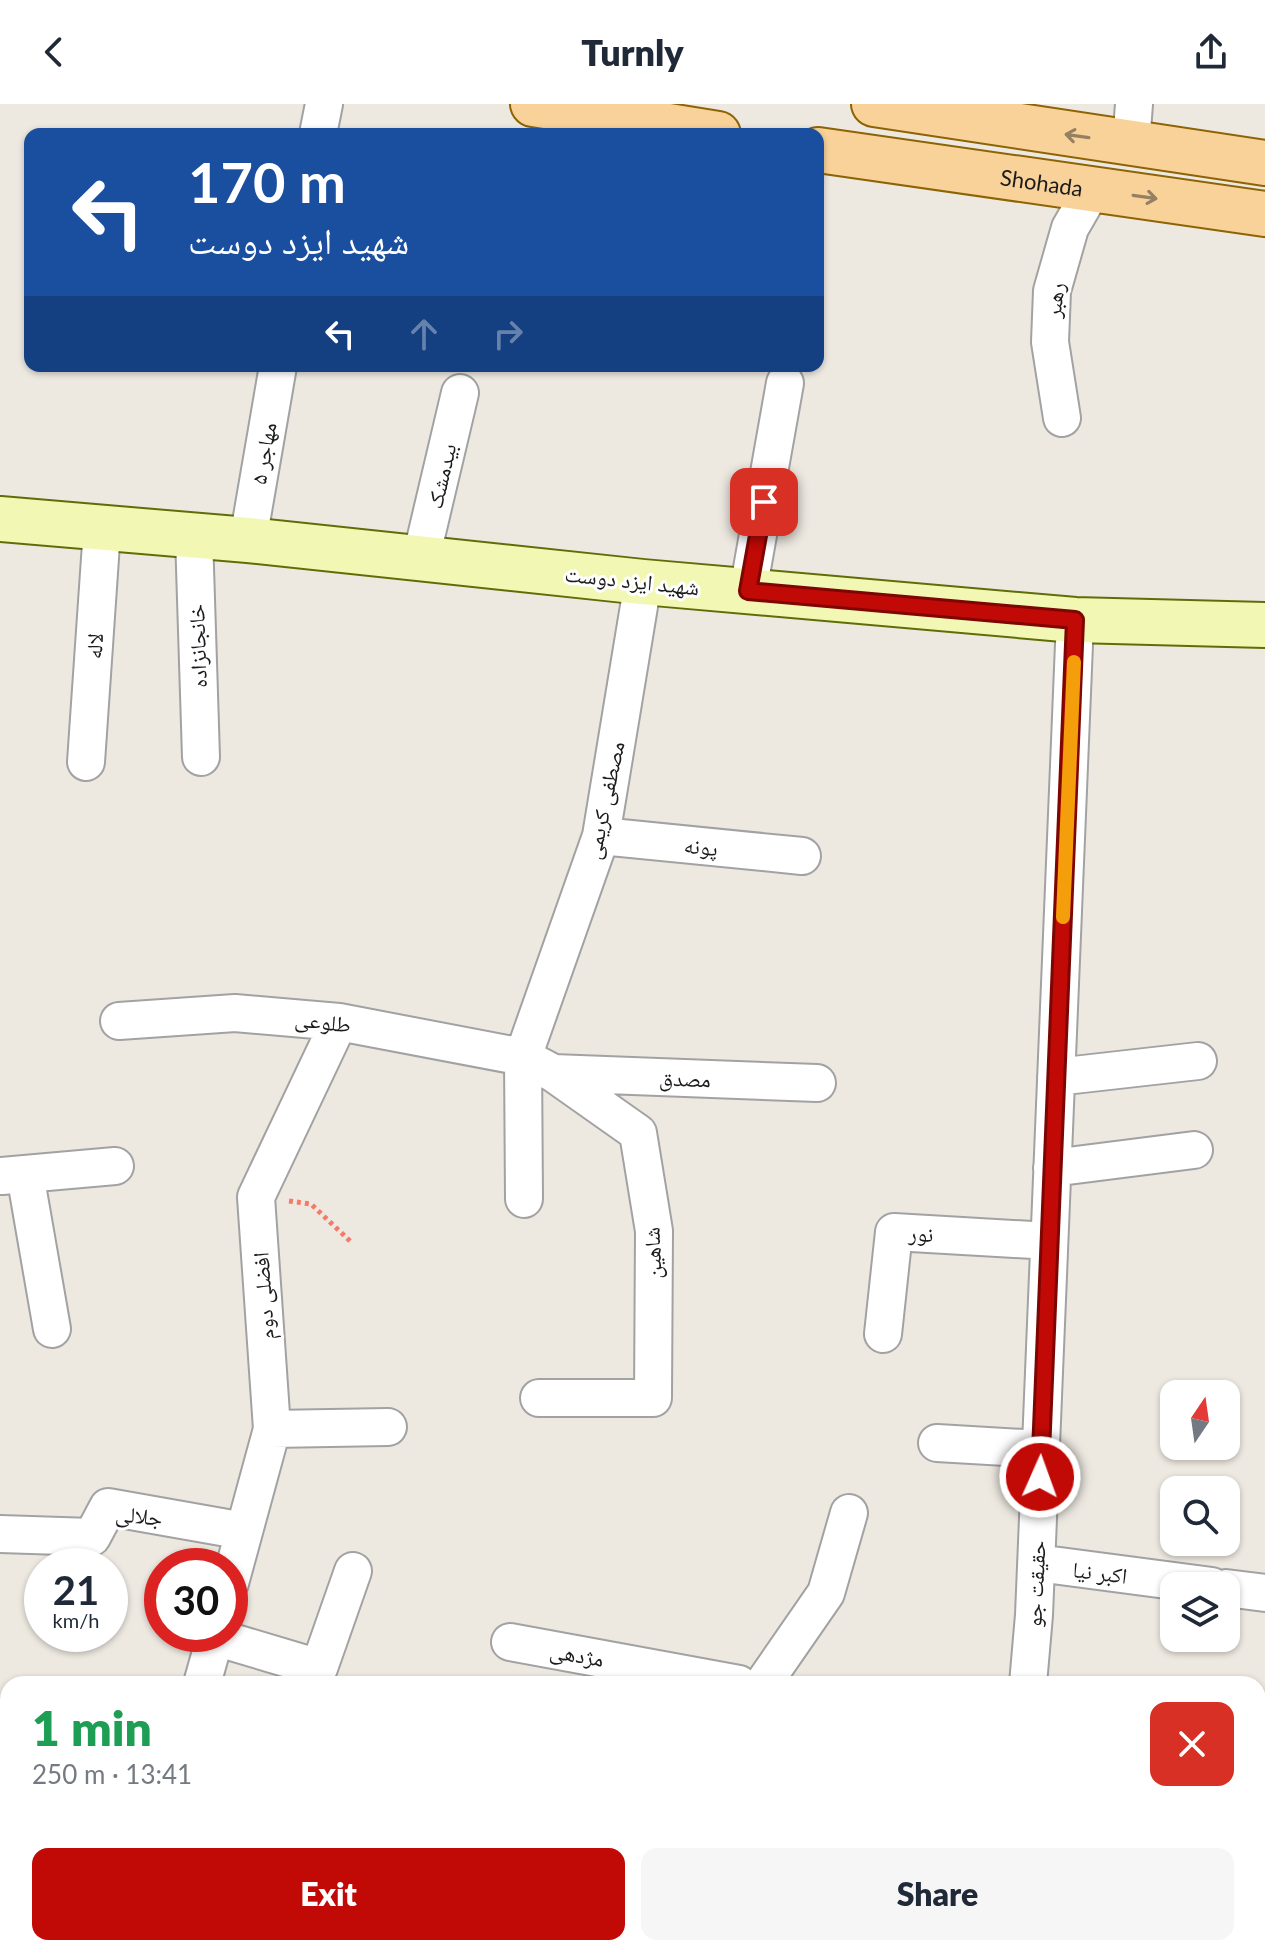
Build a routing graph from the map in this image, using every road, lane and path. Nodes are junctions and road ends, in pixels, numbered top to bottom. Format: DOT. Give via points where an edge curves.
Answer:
graph roads {
  1 [pos="324,104"];
  2 [pos="533,104"];
  3 [pos="848,104"];
  4 [pos="874,104"];
  5 [pos="942,116"];
  6 [pos="1133,124"];
  7 [pos="319,128"];
  8 [pos="681,128"];
  9 [pos="824,151"];
  10 [pos="1265,163"];
  11 [pos="937,168"];
  12 [pos="1092,190"];
  13 [pos="1265,214"];
  14 [pos="277,372"];
  15 [pos="785,383"];
  16 [pos="460,393"];
  17 [pos="1062,418"];
  18 [pos="0,519"];
  19 [pos="102,529"];
  20 [pos="194,536"];
  21 [pos="248,540"];
  22 [pos="421,558"];
  23 [pos="643,582"];
  24 [pos="748,591"];
  25 [pos="1075,620"];
  26 [pos="1265,625"];
  27 [pos="201,757"];
  28 [pos="86,762"];
  29 [pos="601,836"];
  30 [pos="802,856"];
  31 [pos="119,1021"];
  32 [pos="339,1022"];
  33 [pos="1198,1061"];
  34 [pos="538,1065"];
  35 [pos="1056,1077"];
  36 [pos="817,1083"];
  37 [pos="1194,1150"];
  38 [pos="115,1166"];
  39 [pos="1052,1168"];
  40 [pos="12,1175"];
  41 [pos="256,1197"];
  42 [pos="524,1199"];
  43 [pos="1049,1241"];
  44 [pos="351,1242"];
  45 [pos="52,1329"];
  46 [pos="883,1334"];
  47 [pos="539,1398"];
  48 [pos="388,1427"];
  49 [pos="272,1429"];
  50 [pos="937,1443"];
  51 [pos="1041,1449"];
  52 [pos="849,1513"];
  53 [pos="244,1531"];
  54 [pos="0,1534"];
  55 [pos="239,1548"];
  56 [pos="1037,1563"];
  57 [pos="353,1571"];
  58 [pos="1160,1579"];
  59 [pos="1240,1590"];
  60 [pos="1265,1593"];
  61 [pos="510,1642"];
  62 [pos="248,1646"];
  63 [pos="211,1652"];
  64 [pos="204,1676"];
  65 [pos="695,1676"];
  66 [pos="769,1676"];
  67 [pos="1029,1676"];
  1 -- 7 [label="street"];
  2 -- 8 [label="main road"];
  3 -- 9 [label="main road" via="857,120 855,136 845,148"];
  4 -- 5 [label="main road"];
  6 -- 5 [label="main road, one-way"];
  5 -- 11 [label="main road" via="929,125 923,140 926,156"];
  6 -- 10 [label="main road"];
  9 -- 11 [label="main road, Shohada"];
  11 -- 12 [label="main road, Shohada"];
  12 -- 13 [label="main road, Shohada, one-way"];
  12 -- 17 [label="street, رهبر" via="1070,228 1052,291 1050,342"];
  14 -- 21 [label="street, مهاجر ۵"];
  15 -- 24 [label="street"];
  16 -- 22 [label="street, بیدمشک"];
  18 -- 19 [label="main road, شهید ایزد دوست"];
  19 -- 20 [label="main road, شهید ایزد دوست"];
  19 -- 28 [label="street, لاله"];
  20 -- 21 [label="main road, شهید ایزد دوست"];
  20 -- 27 [label="street, خانجانزاده"];
  21 -- 22 [label="main road, شهید ایزد دوست"];
  22 -- 23 [label="main road, شهید ایزد دوست"];
  23 -- 24 [label="main road, شهید ایزد دوست"];
  23 -- 29 [label="street, مصطفی کریمی"];
  24 -- 25 [label="main road, شهید ایزد دوست"];
  25 -- 26 [label="main road, شهید ایزد دوست"];
  25 -- 35 [label="street, حقیقت جو"];
  29 -- 30 [label="street, پونه"];
  29 -- 34 [label="street, مصطفی کریمی"];
  31 -- 32 [label="street, طلوعی" via="235,1013"];
  32 -- 34 [label="street, طلوعی"];
  32 -- 41 [label="street, افضلی دوم"];
  33 -- 35 [label="street"];
  34 -- 36 [label="street, مصدق"];
  34 -- 42 [label="street, مصطفی کریمی"];
  34 -- 47 [label="street, شاهین" via="638,1133 654,1231 653,1398"];
  35 -- 39 [label="street, حقیقت جو"];
  37 -- 39 [label="street"];
  38 -- 40 [label="street"];
  39 -- 43 [label="street, حقیقت جو"];
  40 -- 45 [label="street"];
  41 -- 44 [label="path" via="311,1204"];
  41 -- 49 [label="street, افضلی دوم"];
  43 -- 46 [label="street, نور" via="894,1232"];
  43 -- 51 [label="street, حقیقت جو"];
  48 -- 49 [label="street"];
  49 -- 53 [label="street, افضلی دوم"];
  50 -- 51 [label="street"];
  51 -- 56 [label="street, حقیقت جو"];
  52 -- 66 [label="street" via="826,1593"];
  53 -- 54 [label="street, جلالی" via="108,1507 92,1537"];
  53 -- 55 [label="street, افضلی دوم"];
  56 -- 58 [label="street, اکبر نیا"];
  56 -- 67 [label="street, حقیقت جو"];
  57 -- 62 [label="street" via="319,1668"];
  59 -- 60 [label="street"];
  61 -- 65 [label="street, مژدهی"];
  63 -- 64 [label="street"];
}
